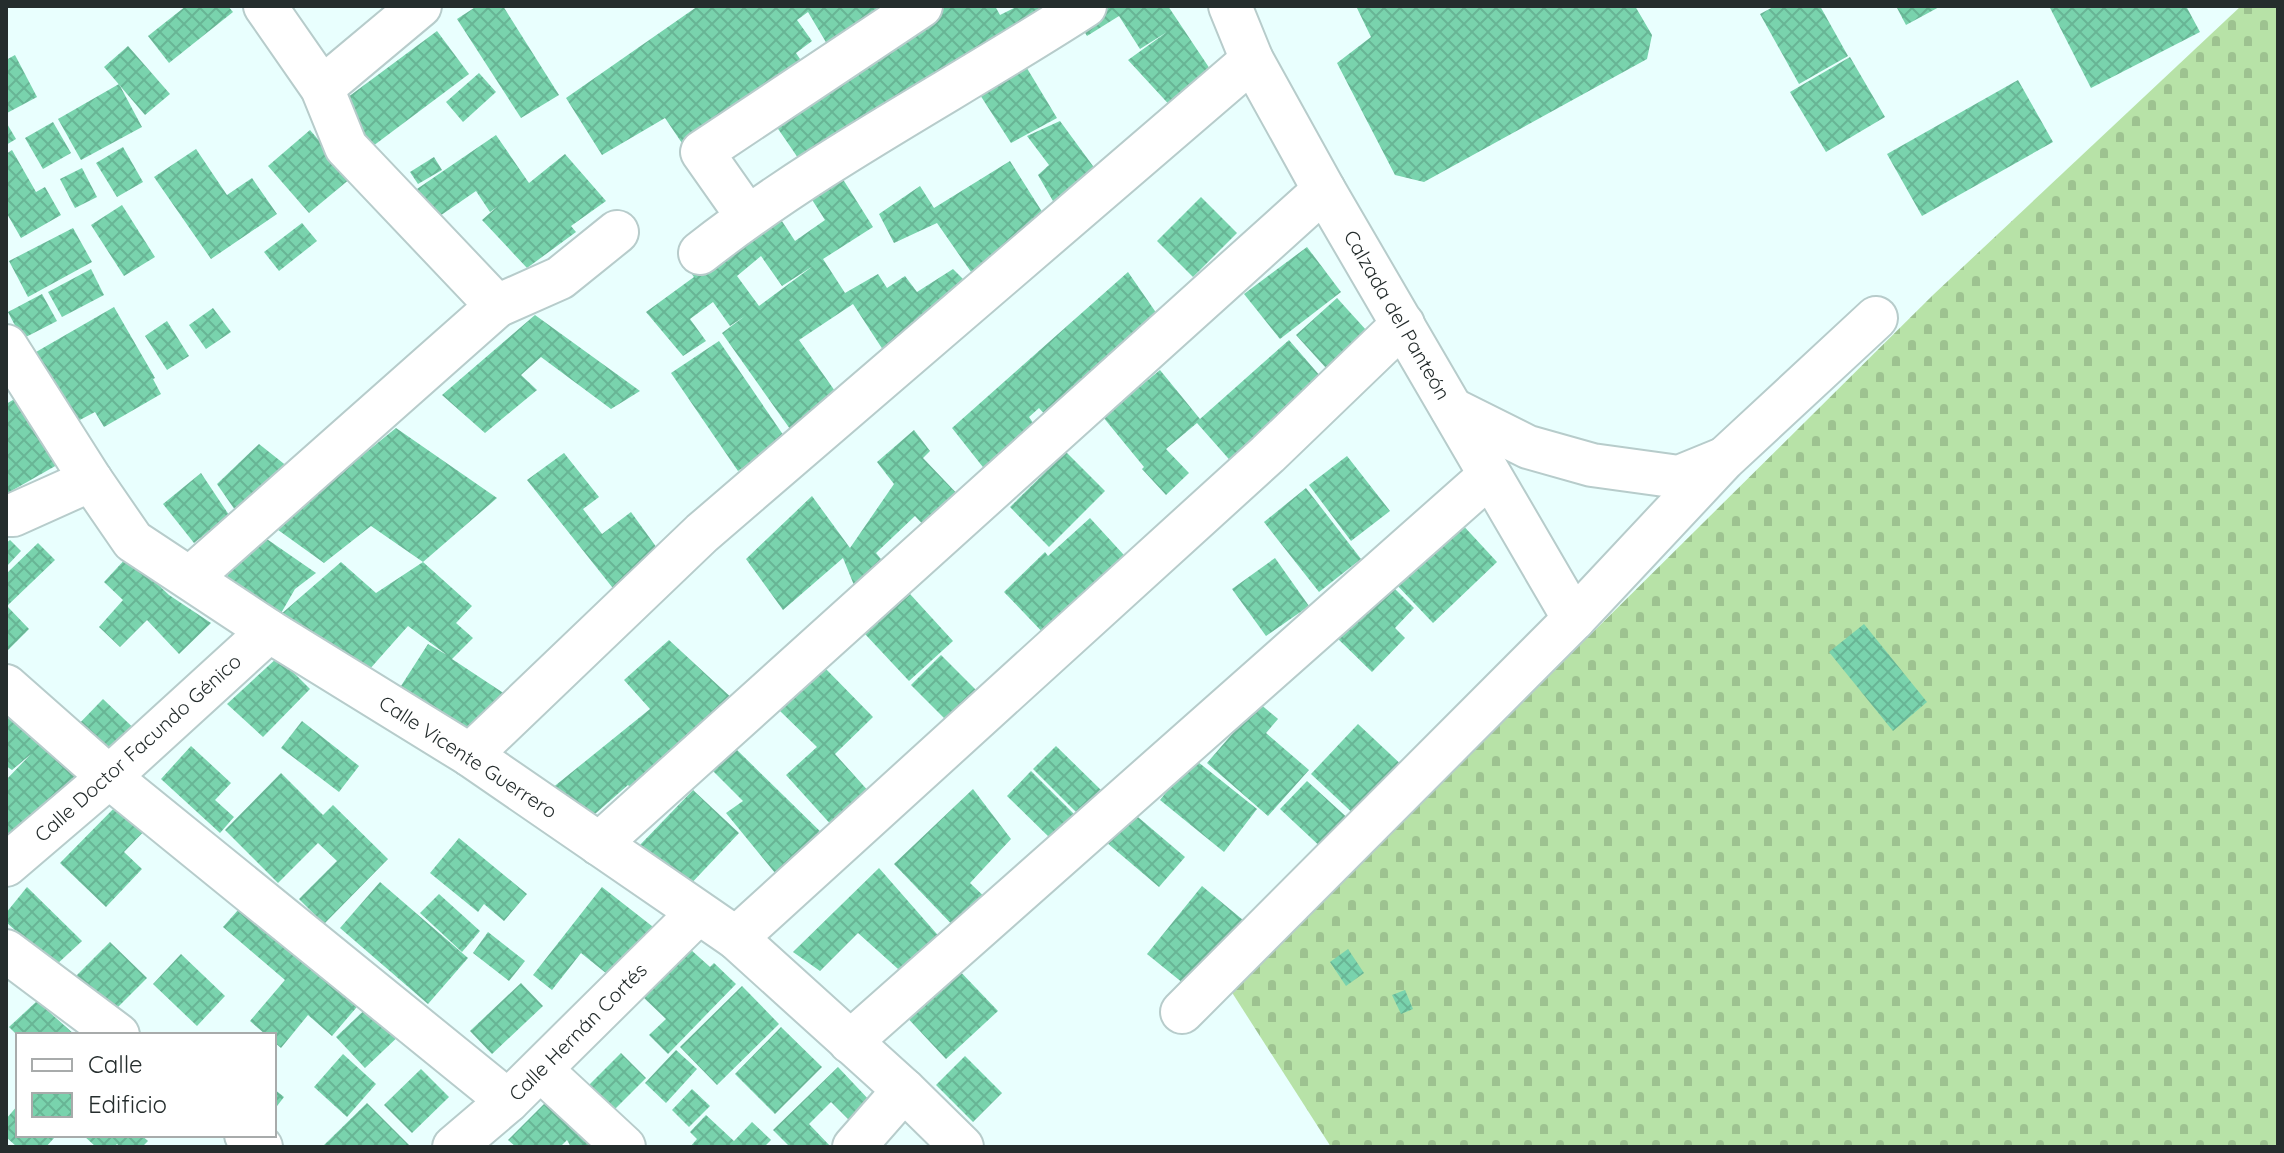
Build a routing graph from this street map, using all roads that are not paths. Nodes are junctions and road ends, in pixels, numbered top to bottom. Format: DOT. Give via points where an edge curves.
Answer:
graph roads {
  1 [pos="265,6"];
  2 [pos="420,6"];
  3 [pos="921,6"];
  4 [pos="1085,6"];
  5 [pos="1230,6"];
  6 [pos="1252,60"];
  7 [pos="322,88"];
  8 [pos="1324,190"];
  9 [pos="747,216"];
  10 [pos="617,232"];
  11 [pos="700,253"];
  12 [pos="497,306"];
  13 [pos="1876,318"];
  14 [pos="1403,324"];
  15 [pos="6,346"];
  16 [pos="1452,409"];
  17 [pos="1724,459"];
  18 [pos="1489,476"];
  19 [pos="91,480"];
  20 [pos="6,515"];
  21 [pos="190,578"];
  22 [pos="1574,619"];
  23 [pos="269,631"];
  24 [pos="6,686"];
  25 [pos="470,755"];
  26 [pos="109,777"];
  27 [pos="599,844"];
  28 [pos="6,865"];
  29 [pos="698,913"];
  30 [pos="736,938"];
  31 [pos="6,951"];
  32 [pos="1182,1012"];
  33 [pos="115,1033"];
  34 [pos="850,1042"];
  35 [pos="541,1070"];
  36 [pos="904,1090"];
  37 [pos="508,1101"];
  38 [pos="454,1147"];
  39 [pos="624,1147"];
  40 [pos="854,1147"];
  41 [pos="962,1147"];
  1 -- 7 [label="street"];
  2 -- 7 [label="street"];
  3 -- 9 [label="street" via="702,152"];
  4 -- 9 [label="street"];
  5 -- 6 [label="street, Calzada del Panteón"];
  6 -- 8 [label="street, Calzada del Panteón"];
  6 -- 25 [label="street" via="702,533"];
  7 -- 12 [label="street" via="346,147"];
  8 -- 14 [label="street, Calzada del Panteón"];
  8 -- 27 [label="street"];
  9 -- 11 [label="street"];
  10 -- 12 [label="street" via="560,278"];
  12 -- 21 [label="street"];
  13 -- 17 [label="street"];
  14 -- 16 [label="street, Calzada del Panteón"];
  14 -- 30 [label="street"];
  15 -- 19 [label="street, Calle Vicente Guerrero"];
  16 -- 17 [label="street" via="1528,447 1592,465 1679,477"];
  16 -- 18 [label="street, Calzada del Panteón"];
  17 -- 22 [label="street"];
  18 -- 22 [label="street, Calzada del Panteón"];
  18 -- 34 [label="street"];
  19 -- 20 [label="street"];
  19 -- 21 [label="street, Calle Vicente Guerrero" via="133,541"];
  21 -- 23 [label="street, Calle Vicente Guerrero"];
  22 -- 32 [label="street"];
  23 -- 25 [label="street, Calle Vicente Guerrero"];
  23 -- 26 [label="street, Calle Doctor Facundo Génico"];
  24 -- 26 [label="street"];
  25 -- 27 [label="street, Calle Vicente Guerrero"];
  26 -- 28 [label="street, Calle Doctor Facundo Génico"];
  26 -- 37 [label="street"];
  27 -- 29 [label="street, Calle Vicente Guerrero"];
  29 -- 30 [label="street, Calle Vicente Guerrero"];
  29 -- 35 [label="street, Calle Hernán Cortés"];
  30 -- 34 [label="street, Calle Vicente Guerrero"];
  31 -- 33 [label="street"];
  34 -- 36 [label="street, Calle Vicente Guerrero"];
  35 -- 37 [label="street, Calle Hernán Cortés"];
  35 -- 39 [label="street"];
  36 -- 40 [label="street"];
  36 -- 41 [label="street, Calle Vicente Guerrero"];
  37 -- 38 [label="street, Calle Hernán Cortés"];
}
